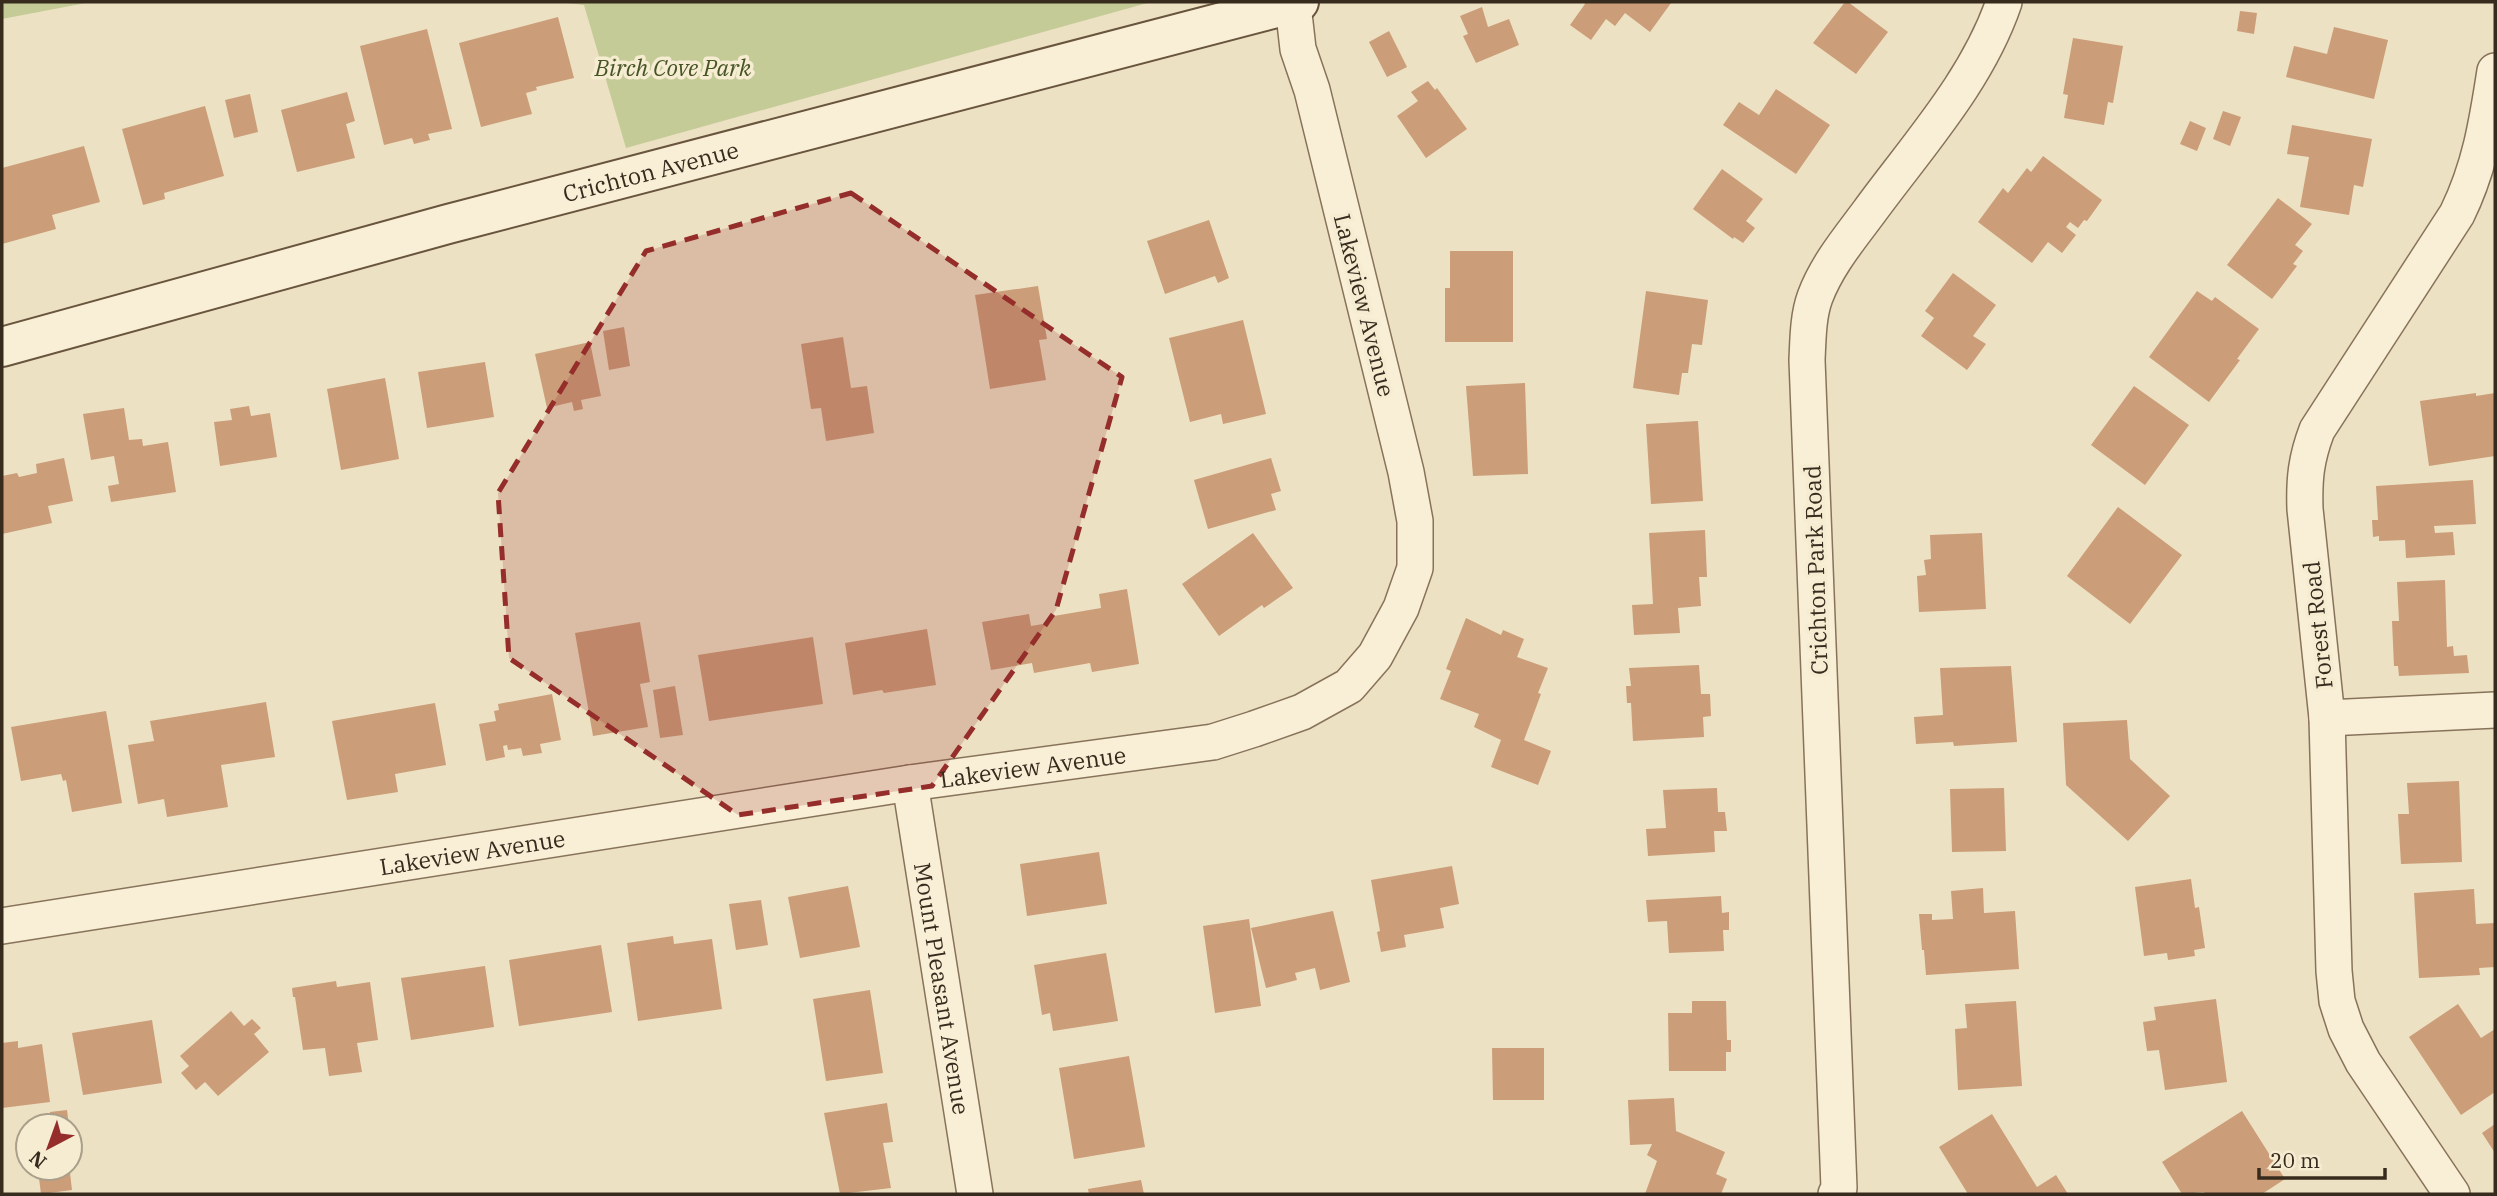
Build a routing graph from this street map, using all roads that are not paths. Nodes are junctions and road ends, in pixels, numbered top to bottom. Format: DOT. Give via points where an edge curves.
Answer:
graph roads {
  1 [pos="2004,2"];
  2 [pos="1296,3"];
  3 [pos="2495,71"];
  4 [pos="2,347"];
  5 [pos="2495,710"];
  6 [pos="2327,718"];
  7 [pos="910,783"];
  8 [pos="2,926"];
  9 [pos="1841,1192"];
  10 [pos="975,1194"];
  11 [pos="2452,1194"];
  1 -- 9 [label="street, Crichton Park Road" via="1966,82 1830,263 1814,298 1808,328"];
  2 -- 4 [label="street, Crichton Avenue" via="448,224"];
  2 -- 7 [label="street, Lakeview Avenue" via="1297,49 1409,484 1415,568 1401,608 1375,656 1349,686 1302,712 1213,741"];
  3 -- 6 [label="street, Forest Road" via="2472,185 2317,430 2308,454 2305,509"];
  5 -- 6 [label="street"];
  6 -- 11 [label="street, Forest Road" via="2337,1001 2363,1062"];
  7 -- 8 [label="street, Lakeview Avenue"];
  7 -- 10 [label="street, Mount Pleasant Avenue"];
}
